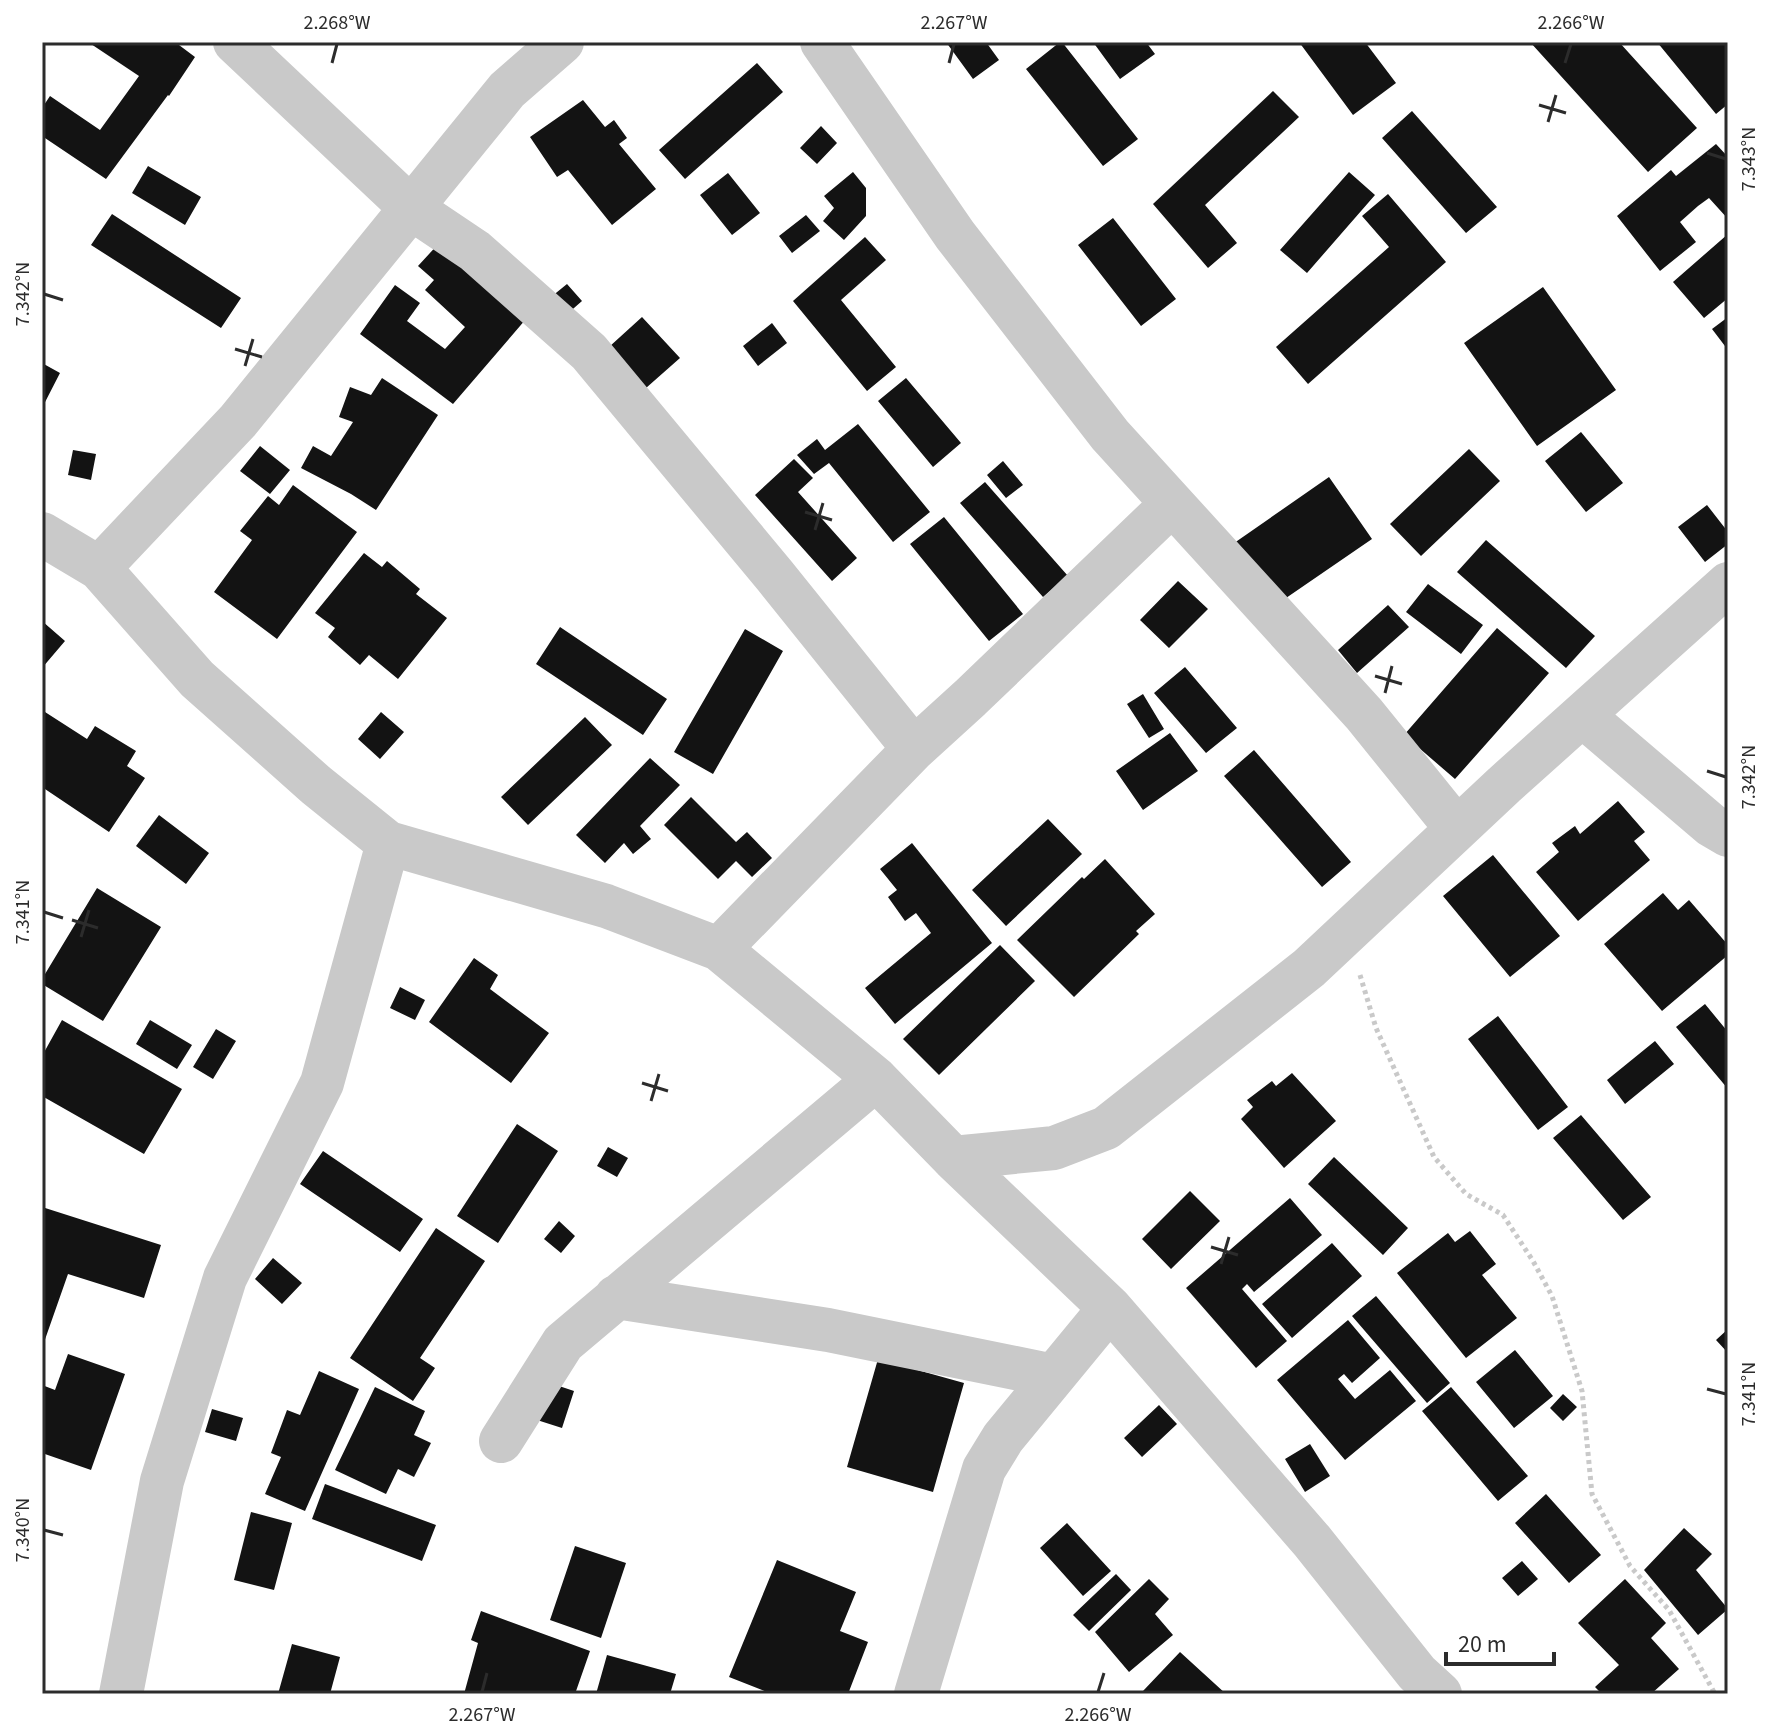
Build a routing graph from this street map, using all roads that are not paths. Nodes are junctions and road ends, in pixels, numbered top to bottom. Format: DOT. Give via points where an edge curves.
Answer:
graph roads {
  1 [pos="235,42"];
  2 [pos="562,42"];
  3 [pos="822,42"];
  4 [pos="411,208"];
  5 [pos="1172,504"];
  6 [pos="42,534"];
  7 [pos="99,568"];
  8 [pos="1728,584"];
  9 [pos="1582,715"];
  10 [pos="914,749"];
  11 [pos="1457,829"];
  12 [pos="1728,835"];
  13 [pos="388,843"];
  14 [pos="719,949"];
  15 [pos="876,1079"];
  16 [pos="953,1158"];
  17 [pos="616,1297"];
  18 [pos="1110,1308"];
  19 [pos="1054,1376"];
  20 [pos="501,1441"];
  21 [pos="121,1694"];
  22 [pos="916,1694"];
  23 [pos="1440,1694"];
  1 -- 4 [label="street"];
  2 -- 4 [label="street" via="507,90"];
  3 -- 5 [label="street" via="955,235 1110,435"];
  4 -- 7 [label="street" via="238,421"];
  4 -- 10 [label="street" via="475,251 589,352"];
  5 -- 10 [label="street"];
  5 -- 11 [label="street" via="1364,714"];
  6 -- 7 [label="street"];
  7 -- 13 [label="street" via="197,679"];
  8 -- 9 [label="street"];
  9 -- 11 [label="street"];
  9 -- 12 [label="street"];
  10 -- 14 [label="street"];
  11 -- 16 [label="street" via="1309,968 1106,1128 1054,1148"];
  13 -- 14 [label="street" via="606,906"];
  13 -- 21 [label="street" via="322,1083 220,1293 162,1481"];
  14 -- 15 [label="street"];
  15 -- 16 [label="street"];
  15 -- 17 [label="street"];
  16 -- 18 [label="street"];
  17 -- 19 [label="street" via="828,1330"];
  17 -- 20 [label="street" via="563,1343"];
  18 -- 19 [label="street"];
  18 -- 23 [label="street"];
  19 -- 22 [label="street" via="984,1469"];
}
